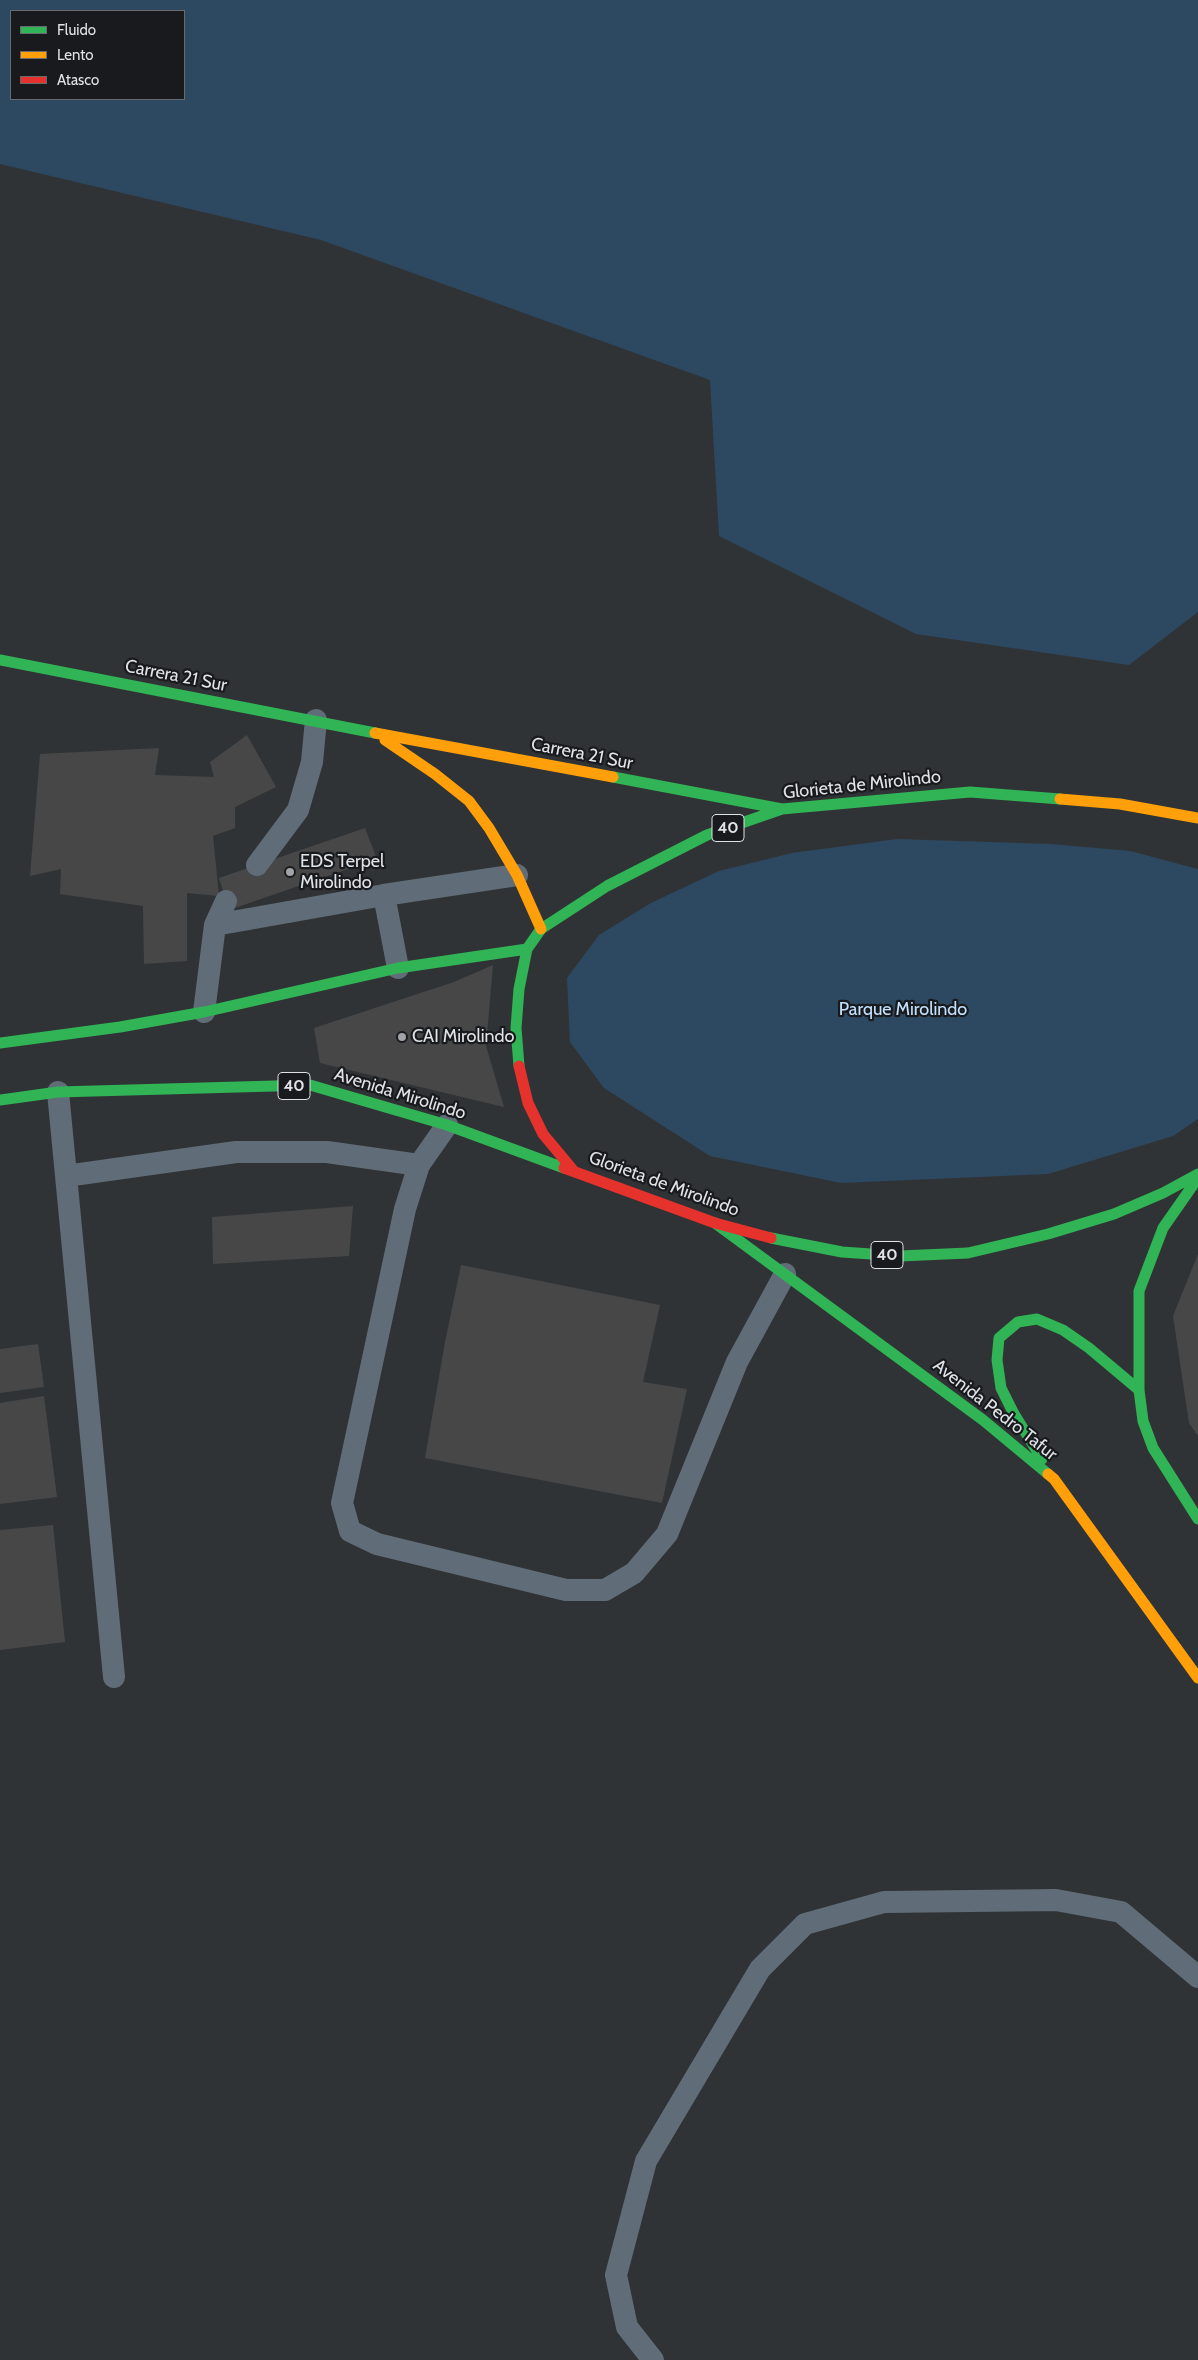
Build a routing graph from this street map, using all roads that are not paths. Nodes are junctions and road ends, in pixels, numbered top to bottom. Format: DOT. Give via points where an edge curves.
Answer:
graph roads {
  1 [pos="0,660"];
  2 [pos="316,720"];
  3 [pos="375,733"];
  4 [pos="782,809"];
  5 [pos="1198,818"];
  6 [pos="257,865"];
  7 [pos="517,875"];
  8 [pos="384,895"];
  9 [pos="226,901"];
  10 [pos="214,925"];
  11 [pos="541,929"];
  12 [pos="527,949"];
  13 [pos="398,968"];
  14 [pos="204,1012"];
  15 [pos="0,1043"];
  16 [pos="58,1092"];
  17 [pos="0,1100"];
  18 [pos="447,1125"];
  19 [pos="419,1165"];
  20 [pos="574,1171"];
  21 [pos="1198,1174"];
  22 [pos="66,1176"];
  23 [pos="1198,1178"];
  24 [pos="715,1223"];
  25 [pos="785,1274"];
  26 [pos="1139,1390"];
  27 [pos="1054,1479"];
  28 [pos="1198,1519"];
  29 [pos="114,1677"];
  30 [pos="1198,1678"];
  31 [pos="1198,1978"];
  32 [pos="653,2360"];
  1 -- 2 [label="main road, Carrera 21 Sur"];
  2 -- 3 [label="main road, Carrera 21 Sur"];
  2 -- 6 [label="lane" via="312,762 298,810"];
  3 -- 4 [label="main road, Carrera 21 Sur"];
  3 -- 7 [label="main road, Carrera 21 Sur" via="469,802"];
  4 -- 5 [label="main road, Glorieta de Mirolindo / 40" via="970,792 1111,803"];
  4 -- 11 [label="main road, Glorieta de Mirolindo / 40" via="707,835 607,886"];
  7 -- 8 [label="lane"];
  7 -- 11 [label="main road, Carrera 21 Sur"];
  8 -- 10 [label="lane"];
  8 -- 13 [label="lane"];
  9 -- 10 [label="lane"];
  10 -- 14 [label="lane"];
  11 -- 12 [label="main road, Glorieta de Mirolindo / 40"];
  12 -- 13 [label="main road"];
  12 -- 20 [label="main road, Glorieta de Mirolindo / 40" via="516,1028 519,1066 528,1104 543,1134"];
  13 -- 14 [label="main road"];
  14 -- 15 [label="main road"];
  16 -- 17 [label="main road, Avenida Mirolindo / 40"];
  16 -- 18 [label="main road, Avenida Mirolindo / 40" via="310,1085"];
  16 -- 22 [label="lane"];
  18 -- 19 [label="lane"];
  18 -- 20 [label="main road, Avenida Mirolindo / 40"];
  19 -- 22 [label="lane" via="327,1152 236,1152"];
  19 -- 25 [label="lane" via="405,1209 342,1503 350,1531 377,1544 566,1590 605,1590 634,1573 667,1534 737,1362"];
  20 -- 24 [label="main road, Glorieta de Mirolindo / 40"];
  21 -- 24 [label="main road, Glorieta de Mirolindo / 40" via="1114,1214 968,1253 900,1256 842,1252"];
  22 -- 29 [label="lane"];
  23 -- 26 [label="main road" via="1162,1228 1139,1292"];
  24 -- 25 [label="main road, Avenida Pedro Tafur"];
  25 -- 27 [label="main road, Avenida Pedro Tafur" via="983,1420"];
  26 -- 27 [label="main road" via="1089,1348 1063,1330 1037,1319 1018,1322 1000,1338 997,1360 1001,1388"];
  26 -- 28 [label="main road" via="1143,1421 1154,1448"];
  27 -- 30 [label="main road, Avenida Pedro Tafur"];
  31 -- 32 [label="lane" via="1121,1912 1056,1900 884,1902 805,1924 760,1968 646,2161 616,2275 627,2327"];
}
